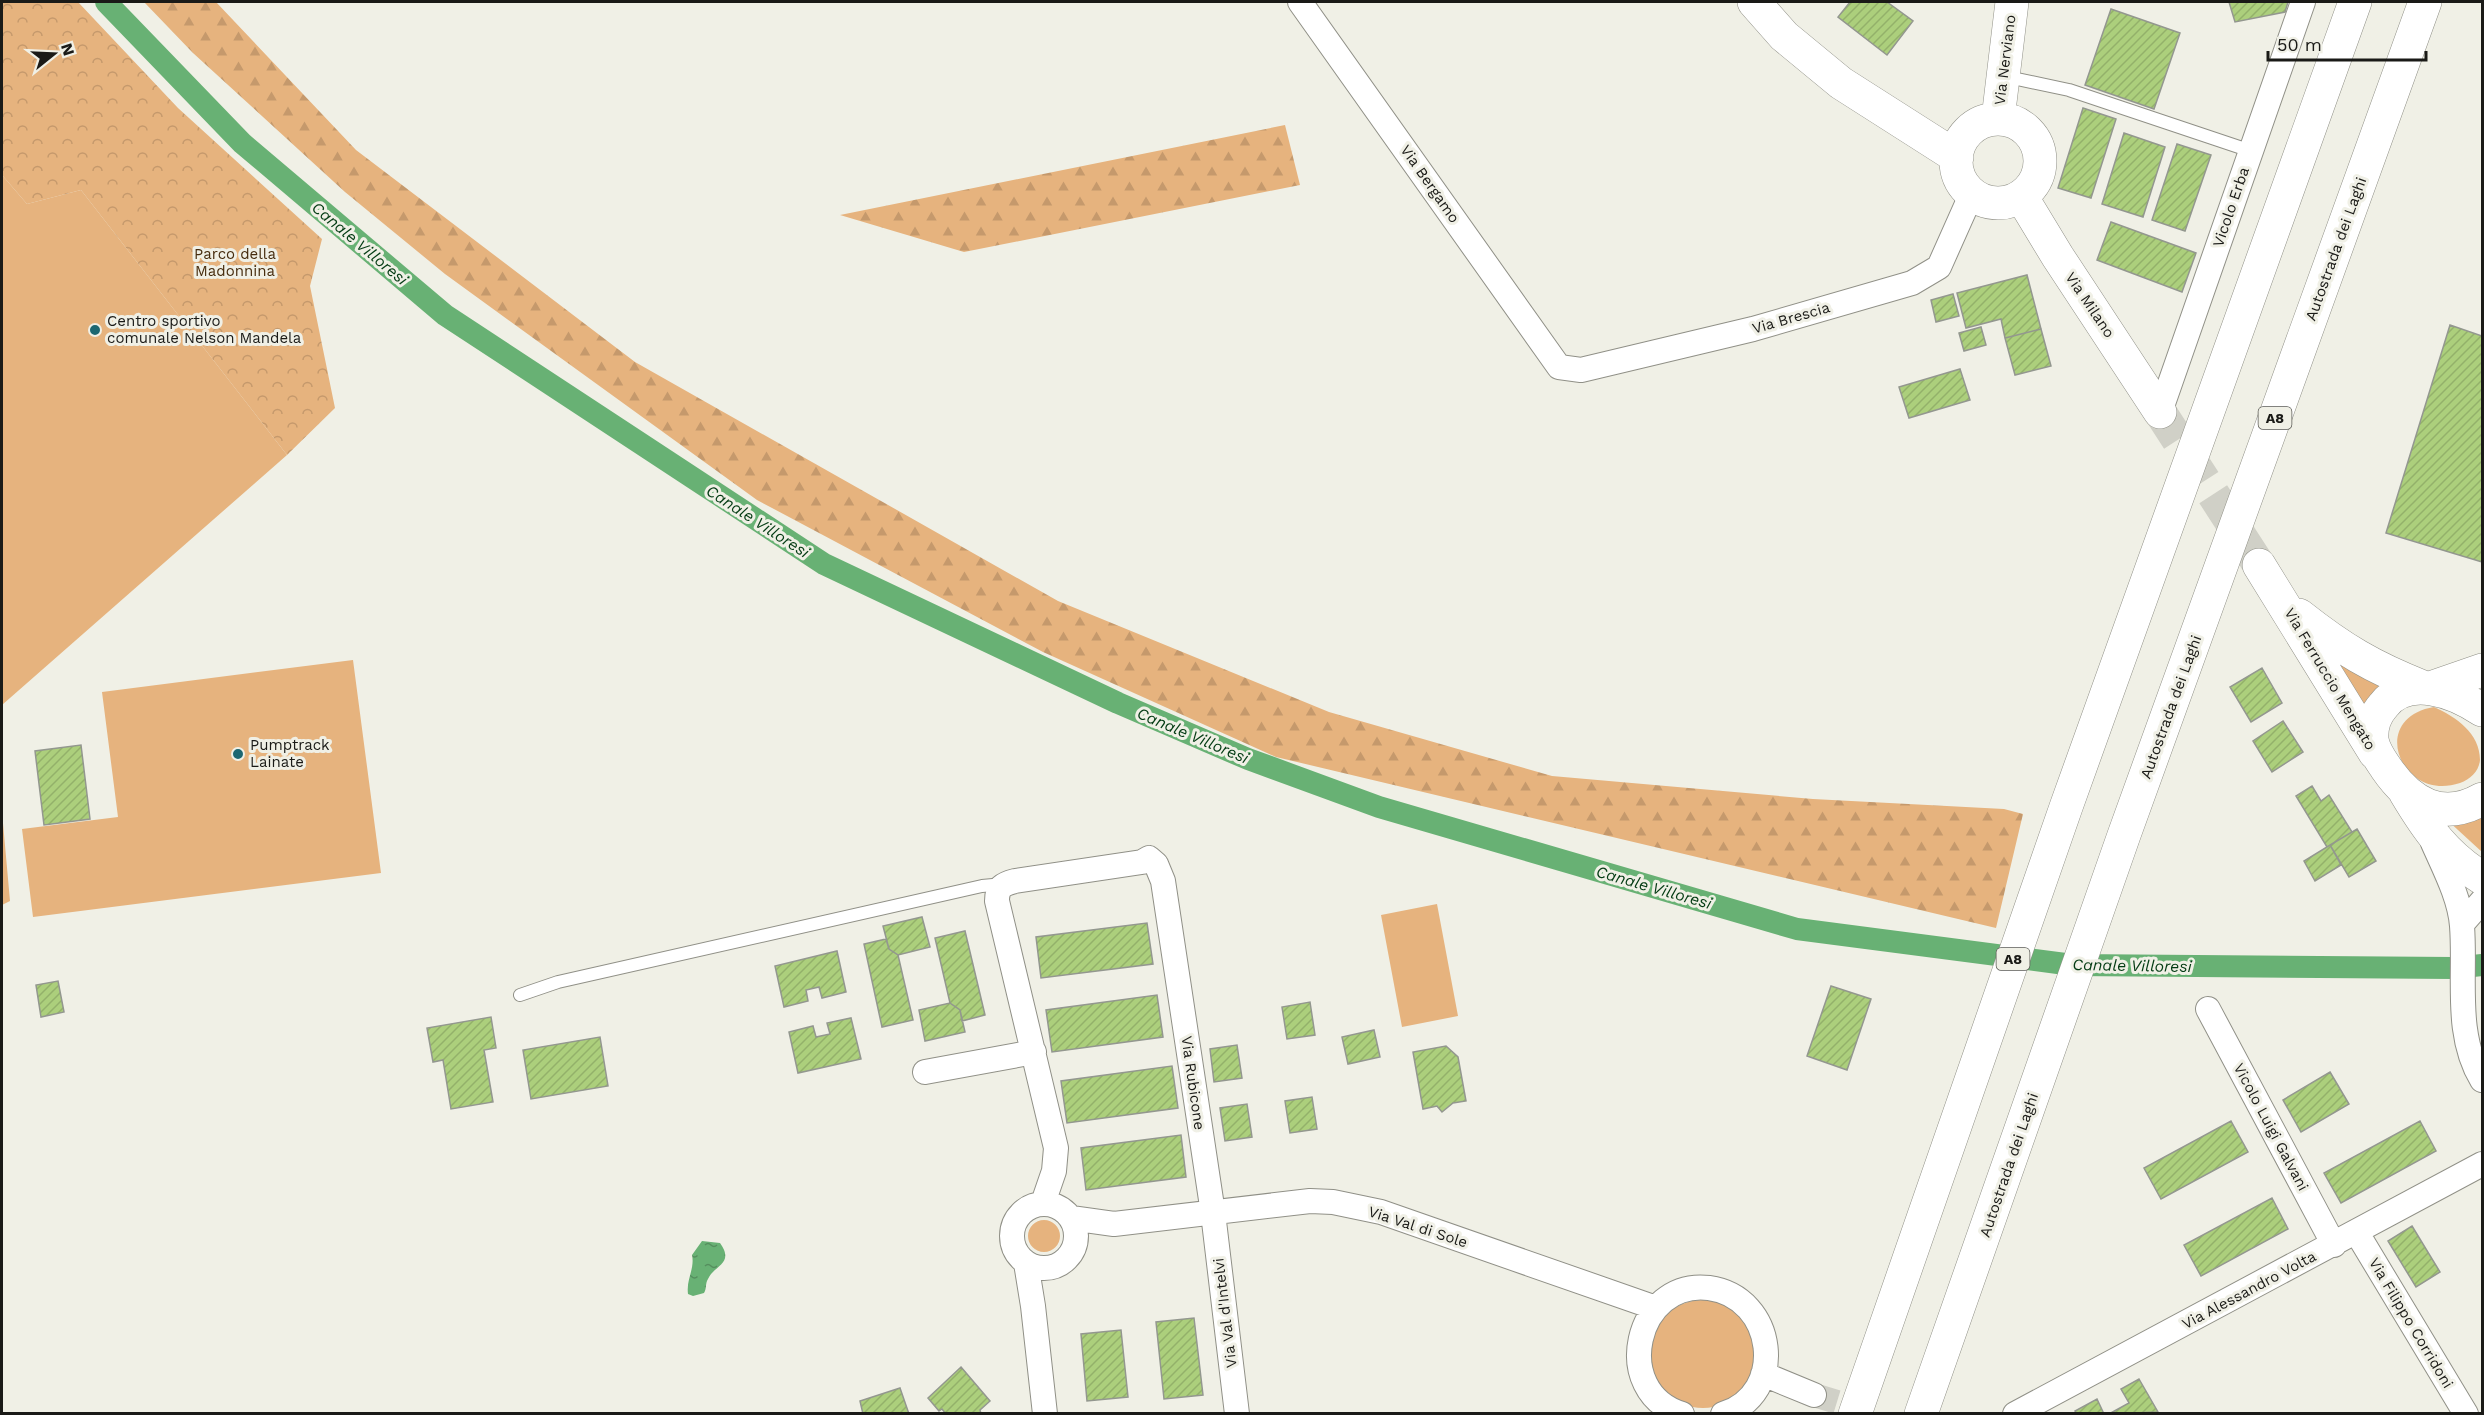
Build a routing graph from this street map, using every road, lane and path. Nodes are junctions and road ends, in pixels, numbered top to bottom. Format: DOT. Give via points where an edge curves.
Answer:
graph roads {
  1 [pos="1300,2"];
  2 [pos="1754,2"];
  3 [pos="2012,2"];
  4 [pos="2302,2"];
  5 [pos="2355,2"];
  6 [pos="2425,2"];
  7 [pos="2002,76"];
  8 [pos="1998,119"];
  9 [pos="2251,151"];
  10 [pos="1957,157"];
  11 [pos="1972,193"];
  12 [pos="2021,196"];
  13 [pos="1559,368"];
  14 [pos="2160,412"];
  15 [pos="2259,565"];
  16 [pos="2284,603"];
  17 [pos="2482,670"];
  18 [pos="2426,688"];
  19 [pos="2482,710"];
  20 [pos="2376,755"];
  21 [pos="2405,792"];
  22 [pos="2482,799"];
  23 [pos="2427,830"];
  24 [pos="2482,878"];
  25 [pos="1010,883"];
  26 [pos="2482,901"];
  27 [pos="2462,924"];
  28 [pos="520,995"];
  29 [pos="2208,1010"];
  30 [pos="2472,1047"];
  31 [pos="1034,1052"];
  32 [pos="925,1072"];
  33 [pos="2482,1080"];
  34 [pos="2482,1164"];
  35 [pos="1213,1213"];
  36 [pos="1064,1218"];
  37 [pos="2356,1233"];
  38 [pos="2334,1245"];
  39 [pos="1037,1266"];
  40 [pos="1650,1317"];
  41 [pos="1764,1374"];
  42 [pos="1814,1395"];
  43 [pos="1045,1413"];
  44 [pos="1237,1413"];
  45 [pos="1682,1413"];
  46 [pos="1727,1413"];
  47 [pos="1855,1413"];
  48 [pos="1921,1413"];
  49 [pos="2015,1413"];
  50 [pos="2466,1413"];
  1 -- 13 [label="street, Via Bergamo"];
  2 -- 10 [label="main road" via="1784,36 1841,83"];
  3 -- 7 [label="main road, Via Nerviano"];
  4 -- 9 [label="street, Vicolo Erba"];
  5 -- 47 [label="main road, A8" via="2066,807"];
  6 -- 48 [label="main road, Autostrada dei Laghi / A8" via="2124,835"];
  7 -- 8 [label="main road, Via Nerviano"];
  7 -- 9 [label="lane" via="2069,90"];
  8 -- 10 [label="main road" via="1975,126 1959,145"];
  8 -- 12 [label="main road" via="2021,126 2036,143 2040,167 2030,188"];
  9 -- 14 [label="street, Vicolo Erba"];
  10 -- 11 [label="main road" via="1958,171"];
  11 -- 12 [label="main road" via="1991,202"];
  11 -- 13 [label="street, Via Brescia" via="1939,267 1912,283 1753,329 1604,365 1581,370"];
  12 -- 14 [label="main road, Via Milano"];
  15 -- 16 [label="main road, Via Ferruccio Mengato"];
  16 -- 18 [label="main road, Via Ferruccio Mengato" via="2350,653"];
  16 -- 20 [label="main road, Via Ferruccio Mengato"];
  17 -- 18 [label="main road"];
  18 -- 19 [label="main road, Via Ferruccio Mengato"];
  18 -- 20 [label="main road" via="2395,694 2379,711 2373,730"];
  20 -- 21 [label="main road, Via Ferruccio Mengato"];
  21 -- 22 [label="main road" via="2442,810 2470,807"];
  21 -- 23 [label="main road"];
  23 -- 24 [label="main road"];
  23 -- 27 [label="street"];
  25 -- 28 [label="lane" via="972,888 558,982"];
  25 -- 31 [label="street" via="998,890 997,901"];
  25 -- 35 [label="street, Via Rubicone" via="1149,858 1156,864 1163,881"];
  26 -- 27 [label="street"];
  27 -- 30 [label="street"];
  29 -- 38 [label="street, Vicolo Luigi Galvani"];
  30 -- 33 [label="street" via="2472,1062"];
  31 -- 32 [label="street"];
  31 -- 36 [label="street" via="1056,1148 1054,1171"];
  34 -- 37 [label="street, Via Alessandro Volta"];
  35 -- 36 [label="street" via="1114,1224"];
  35 -- 40 [label="street, Via Val di Sole" via="1310,1201 1382,1212 1616,1295"];
  35 -- 44 [label="street, Via Val d'Intelvi"];
  36 -- 39 [label="street" via="1074,1248 1064,1262"];
  36 -- 39 [label="street" via="1024,1210 1012,1227 1013,1248"];
  37 -- 38 [label="street, Via Alessandro Volta"];
  37 -- 50 [label="street, Via Filippo Corridoni"];
  38 -- 49 [label="street, Via Alessandro Volta"];
  39 -- 43 [label="street" via="1033,1306"];
  40 -- 41 [label="street" via="1672,1296 1690,1289 1709,1288 1727,1293 1744,1303 1765,1335"];
  40 -- 45 [label="street" via="1639,1342 1643,1376 1663,1404"];
  41 -- 42 [label="street"];
  41 -- 46 [label="street" via="1756,1390"];
}
